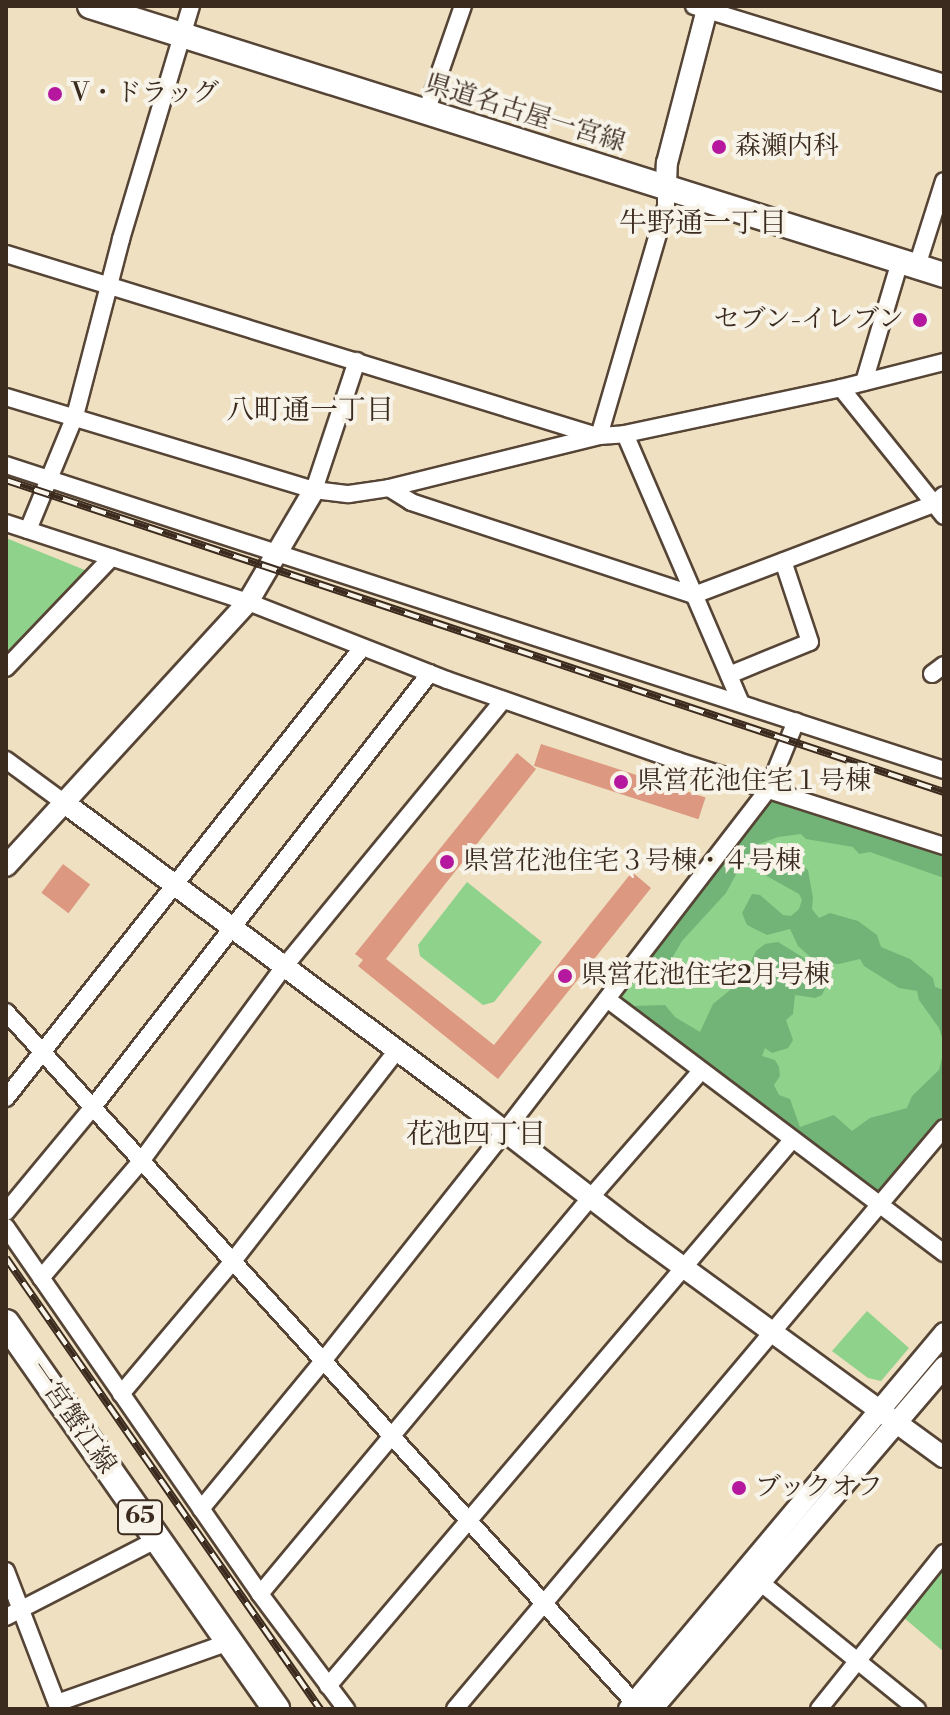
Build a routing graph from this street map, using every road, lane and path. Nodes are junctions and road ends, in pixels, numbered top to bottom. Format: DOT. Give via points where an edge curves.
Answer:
graph roads {
  1 [pos="90,6"];
  2 [pos="191,6"];
  3 [pos="463,6"];
  4 [pos="703,7"];
  5 [pos="182,37"];
  6 [pos="944,83"];
  7 [pos="426,112"];
  8 [pos="944,181"];
  9 [pos="666,186"];
  10 [pos="6,254"];
  11 [pos="908,263"];
  12 [pos="944,275"];
  13 [pos="108,285"];
  14 [pos="357,361"];
  15 [pos="944,362"];
  16 [pos="864,382"];
  17 [pos="841,388"];
  18 [pos="6,397"];
  19 [pos="75,416"];
  20 [pos="625,434"];
  21 [pos="599,436"];
  22 [pos="6,465"];
  23 [pos="50,480"];
  24 [pos="389,488"];
  25 [pos="314,490"];
  26 [pos="941,505"];
  27 [pos="6,523"];
  28 [pos="28,530"];
  29 [pos="278,553"];
  30 [pos="112,557"];
  31 [pos="783,561"];
  32 [pos="694,595"];
  33 [pos="248,602"];
  34 [pos="362,648"];
  35 [pos="6,668"];
  36 [pos="430,673"];
  37 [pos="729,675"];
  38 [pos="503,700"];
  39 [pos="741,703"];
  40 [pos="796,721"];
  41 [pos="6,760"];
  42 [pos="944,770"];
  43 [pos="768,790"];
  44 [pos="66,804"];
  45 [pos="944,846"];
  46 [pos="6,866"];
  47 [pos="174,885"];
  48 [pos="231,928"];
  49 [pos="284,967"];
  50 [pos="607,999"];
  51 [pos="6,1012"];
  52 [pos="397,1050"];
  53 [pos="44,1053"];
  54 [pos="701,1071"];
  55 [pos="6,1098"];
  56 [pos="93,1107"];
  57 [pos="944,1128"];
  58 [pos="505,1131"];
  59 [pos="792,1140"];
  60 [pos="142,1160"];
  61 [pos="591,1197"];
  62 [pos="878,1205"];
  63 [pos="6,1212"];
  64 [pos="6,1227"];
  65 [pos="944,1253"];
  66 [pos="233,1261"];
  67 [pos="682,1266"];
  68 [pos="41,1278"];
  69 [pos="6,1323"];
  70 [pos="771,1330"];
  71 [pos="944,1333"];
  72 [pos="323,1361"];
  73 [pos="944,1367"];
  74 [pos="121,1394"];
  75 [pos="889,1416"];
  76 [pos="391,1435"];
  77 [pos="944,1457"];
  78 [pos="201,1509"];
  79 [pos="469,1522"];
  80 [pos="156,1540"];
  81 [pos="944,1553"];
  82 [pos="6,1571"];
  83 [pos="760,1582"];
  84 [pos="260,1594"];
  85 [pos="544,1605"];
  86 [pos="14,1614"];
  87 [pos="226,1643"];
  88 [pos="858,1662"];
  89 [pos="328,1686"];
  90 [pos="58,1706"];
  91 [pos="639,1708"];
  92 [pos="276,1709"];
  93 [pos="346,1709"];
  94 [pos="455,1709"];
  95 [pos="819,1709"];
  96 [pos="917,1709"];
  1 -- 5 [label="main road, 県道名古屋一宮線"];
  2 -- 5 [label="street"];
  3 -- 7 [label="street"];
  4 -- 6 [label="street"];
  4 -- 9 [label="street"];
  5 -- 7 [label="main road, 県道名古屋一宮線"];
  5 -- 13 [label="street"];
  7 -- 9 [label="main road, 県道名古屋一宮線"];
  8 -- 11 [label="street"];
  9 -- 11 [label="main road, 県道名古屋一宮線"];
  9 -- 21 [label="street" via="666,207"];
  10 -- 13 [label="street"];
  11 -- 12 [label="main road, 県道名古屋一宮線"];
  11 -- 16 [label="street"];
  13 -- 14 [label="street"];
  13 -- 19 [label="street"];
  14 -- 21 [label="street"];
  14 -- 25 [label="street"];
  15 -- 16 [label="street"];
  16 -- 17 [label="street"];
  17 -- 20 [label="street"];
  17 -- 26 [label="street"];
  18 -- 19 [label="street"];
  19 -- 23 [label="street"];
  19 -- 25 [label="street"];
  20 -- 21 [label="street"];
  20 -- 32 [label="street"];
  21 -- 24 [label="street"];
  22 -- 23 [label="street"];
  23 -- 28 [label="street"];
  23 -- 29 [label="street"];
  24 -- 25 [label="street" via="349,494"];
  24 -- 32 [label="street" via="411,502"];
  25 -- 29 [label="street"];
  26 -- 31 [label="street"];
  27 -- 28 [label="street"];
  28 -- 30 [label="street"];
  29 -- 33 [label="street"];
  29 -- 39 [label="street"];
  30 -- 33 [label="street"];
  30 -- 35 [label="street"];
  31 -- 32 [label="street"];
  31 -- 37 [label="street" via="810,642"];
  32 -- 37 [label="street"];
  33 -- 34 [label="street"];
  33 -- 44 [label="street"];
  34 -- 36 [label="street"];
  34 -- 47 [label="street"];
  36 -- 38 [label="street"];
  36 -- 48 [label="street"];
  37 -- 39 [label="street"];
  38 -- 43 [label="street"];
  38 -- 49 [label="street"];
  39 -- 40 [label="street"];
  40 -- 42 [label="street"];
  40 -- 43 [label="street"];
  41 -- 44 [label="street"];
  43 -- 45 [label="street"];
  43 -- 50 [label="street"];
  44 -- 46 [label="street"];
  44 -- 47 [label="street"];
  47 -- 48 [label="street"];
  47 -- 53 [label="street"];
  48 -- 49 [label="street"];
  48 -- 56 [label="street"];
  49 -- 52 [label="street"];
  49 -- 60 [label="street"];
  50 -- 54 [label="street"];
  50 -- 58 [label="street"];
  51 -- 53 [label="street"];
  52 -- 58 [label="street"];
  52 -- 66 [label="street"];
  53 -- 55 [label="street"];
  53 -- 56 [label="street"];
  54 -- 59 [label="street"];
  54 -- 61 [label="street"];
  56 -- 60 [label="street"];
  56 -- 63 [label="street"];
  57 -- 62 [label="street"];
  58 -- 61 [label="street"];
  58 -- 72 [label="street"];
  59 -- 62 [label="street"];
  59 -- 67 [label="street"];
  60 -- 66 [label="street"];
  60 -- 68 [label="street"];
  61 -- 67 [label="street"];
  61 -- 76 [label="street"];
  62 -- 65 [label="street"];
  62 -- 70 [label="street"];
  64 -- 68 [label="street"];
  66 -- 72 [label="street"];
  66 -- 74 [label="street"];
  67 -- 70 [label="street"];
  67 -- 79 [label="street"];
  68 -- 74 [label="street"];
  69 -- 80 [label="main road, 一宮蟹江線 / 65"];
  70 -- 75 [label="street"];
  70 -- 85 [label="street"];
  71 -- 75 [label="street"];
  72 -- 76 [label="street"];
  72 -- 78 [label="street"];
  73 -- 75 [label="street"];
  74 -- 78 [label="street"];
  75 -- 77 [label="street"];
  75 -- 83 [label="street"];
  75 -- 91 [label="street"];
  76 -- 79 [label="street"];
  76 -- 84 [label="street"];
  78 -- 84 [label="street"];
  79 -- 85 [label="street"];
  79 -- 89 [label="street"];
  80 -- 86 [label="street"];
  80 -- 87 [label="main road, 一宮蟹江線 / 65"];
  81 -- 88 [label="street"];
  82 -- 86 [label="street"];
  83 -- 88 [label="street"];
  83 -- 91 [label="street"];
  84 -- 89 [label="street"];
  85 -- 91 [label="street"];
  85 -- 94 [label="street"];
  86 -- 90 [label="street"];
  87 -- 90 [label="street"];
  87 -- 92 [label="main road, 一宮蟹江線 / 65"];
  88 -- 95 [label="street"];
  88 -- 96 [label="street"];
  89 -- 93 [label="street"];
}
